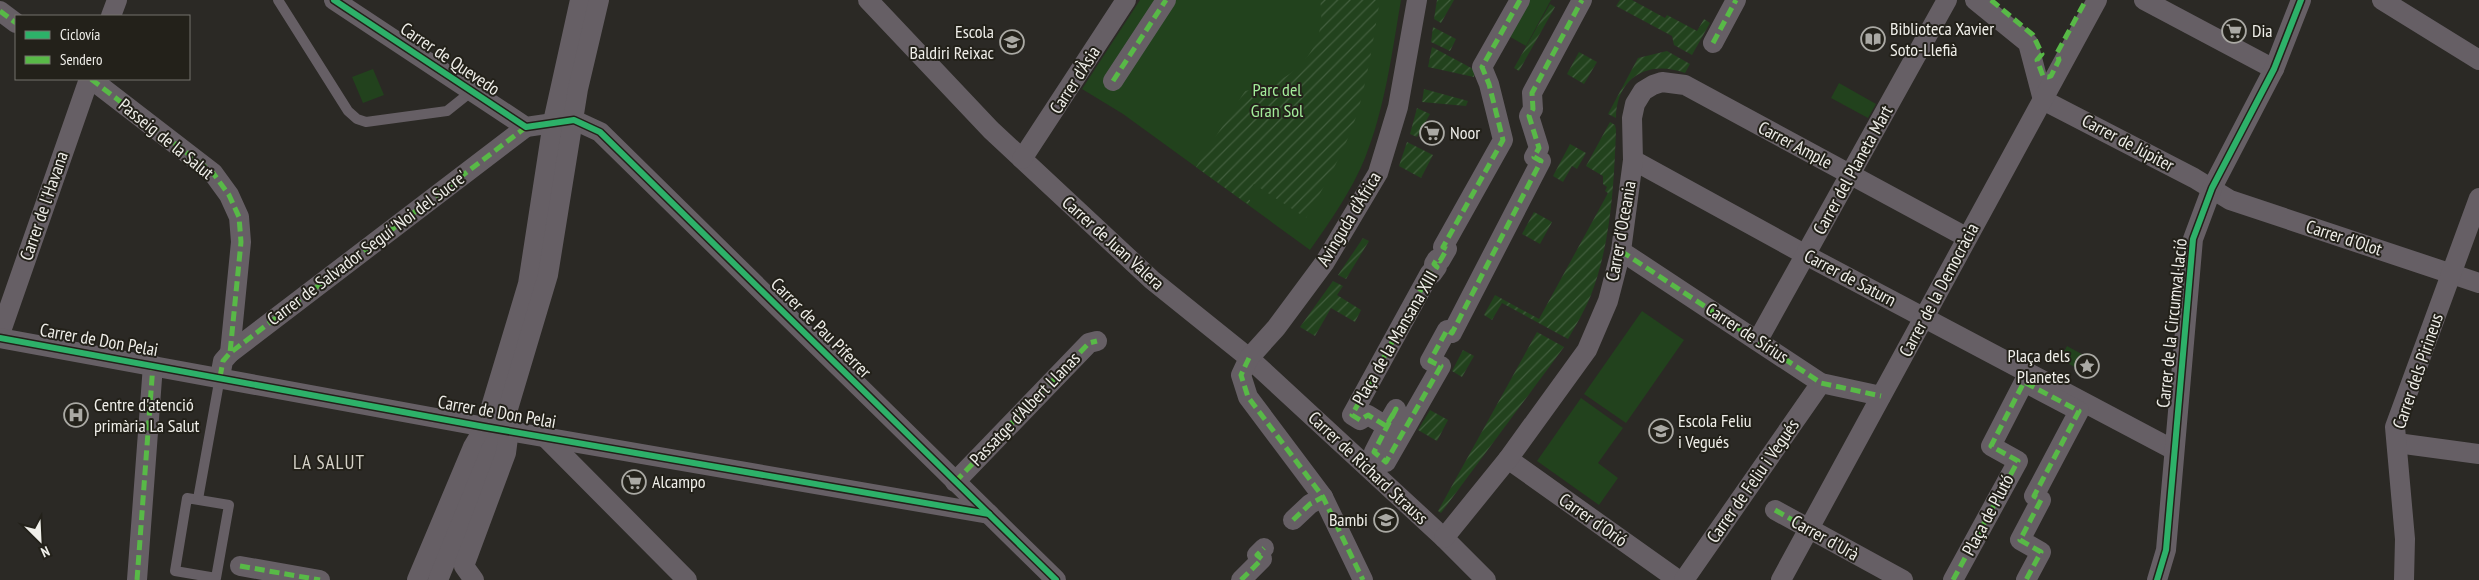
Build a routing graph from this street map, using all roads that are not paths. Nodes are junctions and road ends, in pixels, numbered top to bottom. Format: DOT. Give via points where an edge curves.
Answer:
graph roads {
  1 [pos="117,0"];
  2 [pos="278,0"];
  3 [pos="334,0"];
  4 [pos="580,0"];
  5 [pos="600,0"];
  6 [pos="868,0"];
  7 [pos="1126,0"];
  8 [pos="1166,0"];
  9 [pos="1417,0"];
  10 [pos="1520,0"];
  11 [pos="1582,0"];
  12 [pos="1736,0"];
  13 [pos="1947,0"];
  14 [pos="1975,0"];
  15 [pos="1991,0"];
  16 [pos="2086,0"];
  17 [pos="2097,0"];
  18 [pos="2144,0"];
  19 [pos="2301,0"];
  20 [pos="2382,0"];
  21 [pos="0,10"];
  22 [pos="111,15"];
  23 [pos="15,22"];
  24 [pos="1713,43"];
  25 [pos="2479,60"];
  26 [pos="2274,69"];
  27 [pos="90,80"];
  28 [pos="91,80"];
  29 [pos="1113,81"];
  30 [pos="472,91"];
  31 [pos="1704,96"];
  32 [pos="2043,100"];
  33 [pos="574,120"];
  34 [pos="553,122"];
  35 [pos="526,126"];
  36 [pos="1022,159"];
  37 [pos="1633,160"];
  38 [pos="1850,175"];
  39 [pos="2212,188"];
  40 [pos="2479,198"];
  41 [pos="1966,237"];
  42 [pos="1621,251"];
  43 [pos="1806,255"];
  44 [pos="2451,273"];
  45 [pos="2479,283"];
  46 [pos="1923,318"];
  47 [pos="0,336"];
  48 [pos="1758,340"];
  49 [pos="1093,342"];
  50 [pos="230,353"];
  51 [pos="1249,358"];
  52 [pos="154,365"];
  53 [pos="220,377"];
  54 [pos="1821,383"];
  55 [pos="1881,396"];
  56 [pos="499,429"];
  57 [pos="543,435"];
  58 [pos="2397,443"];
  59 [pos="2174,450"];
  60 [pos="2479,454"];
  61 [pos="1508,459"];
  62 [pos="955,482"];
  63 [pos="1323,497"];
  64 [pos="198,499"];
  65 [pos="1775,510"];
  66 [pos="989,514"];
  67 [pos="1293,520"];
  68 [pos="1810,530"];
  69 [pos="1444,538"];
  70 [pos="1261,555"];
  71 [pos="240,566"];
  72 [pos="469,573"];
  73 [pos="138,580"];
  74 [pos="320,580"];
  75 [pos="417,580"];
  76 [pos="438,580"];
  77 [pos="687,580"];
  78 [pos="1056,580"];
  79 [pos="1241,580"];
  80 [pos="1363,580"];
  81 [pos="1486,580"];
  82 [pos="1678,580"];
  83 [pos="1684,580"];
  84 [pos="1781,580"];
  85 [pos="1902,580"];
  86 [pos="1953,580"];
  87 [pos="2026,580"];
  88 [pos="2157,580"];
  89 [pos="2404,580"];
  1 -- 22 [label="street"];
  2 -- 30 [label="lane" via="348,111 357,119 382,121 447,111"];
  3 -- 30 [label="street, Carrer de Quevedo"];
  4 -- 34 [label="street"];
  5 -- 33 [label="street" via="578,89"];
  6 -- 36 [label="street, Carrer de Juan Valera"];
  7 -- 36 [label="street, Carrer d'Àsia"];
  8 -- 29 [label="street"];
  9 -- 51 [label="street, Avinguda d'Àfrica" via="1398,107 1378,173 1324,262 1276,328"];
  10 -- 11 [label="street, Plaça de la Mansana XIII" via="1482,67 1503,140 1443,247 1447,249 1440,261 1437,259 1434,264 1437,267 1432,274 1430,272 1352,415 1360,420 1368,416 1386,426 1396,409 1374,452 1386,462 1441,366 1430,361 1447,330 1452,333 1541,161 1534,157 1539,148 1529,116 1532,93"];
  12 -- 24 [label="street"];
  13 -- 38 [label="street, Carrer del Planeta Mart"];
  14 -- 32 [label="street" via="2028,43"];
  15 -- 16 [label="street" via="2037,39 2042,54 2037,60 2043,76 2048,77 2059,60 2057,53"];
  17 -- 32 [label="street, Carrer de la Democràcia"];
  18 -- 26 [label="street"];
  19 -- 26 [label="street, Carrer de la Circumval·lació"];
  20 -- 25 [label="street"];
  21 -- 23 [label="street"];
  26 -- 39 [label="street, Carrer de la Circumval·lació"];
  27 -- 47 [label="street, Carrer de l'Havana"];
  28 -- 50 [label="street, Passeig de la Salut" via="213,173 229,195 239,217 241,242"];
  30 -- 35 [label="street, Carrer de Quevedo"];
  31 -- 37 [label="street, Carrer d'Oceania" via="1668,82 1643,91 1635,104 1632,118"];
  31 -- 38 [label="street, Carrer Ample"];
  32 -- 39 [label="street, Carrer de Júpiter"];
  32 -- 41 [label="street, Carrer de la Democràcia"];
  33 -- 34 [label="street"];
  33 -- 56 [label="street" via="548,275"];
  33 -- 62 [label="street, Carrer de Pau Piferrer" via="611,141"];
  34 -- 35 [label="street"];
  34 -- 56 [label="street" via="528,284"];
  35 -- 50 [label="street, Carrer de Salvador Seguí 'Noi del Sucre'"];
  36 -- 51 [label="street, Carrer de Juan Valera" via="1152,280"];
  37 -- 42 [label="street, Carrer d'Oceania"];
  37 -- 43 [label="street, Carrer de Saturn"];
  38 -- 41 [label="street, Carrer Ample"];
  38 -- 43 [label="street, Carrer del Planeta Mart"];
  39 -- 44 [label="street, Carrer d'Olot" via="2230,200"];
  39 -- 59 [label="street, Carrer de la Circumval·lació" via="2193,239"];
  40 -- 44 [label="street, Carrer dels Pirineus"];
  41 -- 46 [label="street, Carrer de la Democràcia"];
  42 -- 48 [label="street, Carrer de Sírius"];
  42 -- 61 [label="street, Carrer d'Oceania" via="1608,301 1587,350"];
  43 -- 46 [label="street, Carrer de Saturn"];
  43 -- 48 [label="street, Carrer del Planeta Mart"];
  44 -- 45 [label="street, Carrer d'Olot"];
  44 -- 58 [label="street, Carrer dels Pirineus" via="2395,427"];
  46 -- 55 [label="street, Carrer de la Democràcia"];
  46 -- 59 [label="street, Carrer de Saturn"];
  47 -- 52 [label="street, Carrer de Don Pelai"];
  48 -- 54 [label="street, Carrer de Sírius"];
  49 -- 62 [label="street, Passatge d'Albert Llanas"];
  50 -- 53 [label="street, Carrer de Salvador Seguí 'Noi del Sucre'" via="223,361"];
  51 -- 63 [label="street" via="1241,375 1248,396"];
  51 -- 69 [label="street, Carrer de Richard Strauss"];
  52 -- 53 [label="street, Carrer de Don Pelai"];
  52 -- 73 [label="street"];
  53 -- 56 [label="street, Carrer de Don Pelai"];
  53 -- 64 [label="lane"];
  54 -- 55 [label="street, Carrer de Sírius"];
  54 -- 83 [label="street, Carrer de Feliu i Vegués"];
  55 -- 68 [label="street, Carrer de la Democràcia"];
  56 -- 57 [label="street, Carrer de Don Pelai"];
  56 -- 72 [label="street" via="506,454"];
  56 -- 75 [label="street" via="473,447"];
  56 -- 76 [label="street"];
  57 -- 66 [label="street, Carrer de Don Pelai"];
  57 -- 77 [label="street"];
  58 -- 60 [label="street"];
  58 -- 89 [label="street, Carrer dels Pirineus" via="2405,538"];
  59 -- 88 [label="street, Carrer de la Circumval·lació" via="2166,550"];
  61 -- 69 [label="street, Carrer d'Oceania"];
  61 -- 82 [label="street, Carrer d'Orió"];
  62 -- 66 [label="street, Carrer de Pau Piferrer"];
  63 -- 67 [label="street"];
  63 -- 80 [label="street"];
  64 -- 64 [label="lane" via="187,498 175,571 216,578 228,505"];
  65 -- 68 [label="street, Carrer d'Urà"];
  66 -- 78 [label="street, Carrer de Pau Piferrer"];
  68 -- 84 [label="street, Carrer de la Democràcia"];
  68 -- 85 [label="street, Carrer d'Urà"];
  69 -- 81 [label="street, Carrer de Richard Strauss"];
  70 -- 79 [label="street"];
  71 -- 74 [label="street"];
  86 -- 87 [label="street, Plaça de Plutó" via="2018,461 1991,446 2024,382 2080,411 2034,496 2041,500 2020,540 2041,552"];
}
